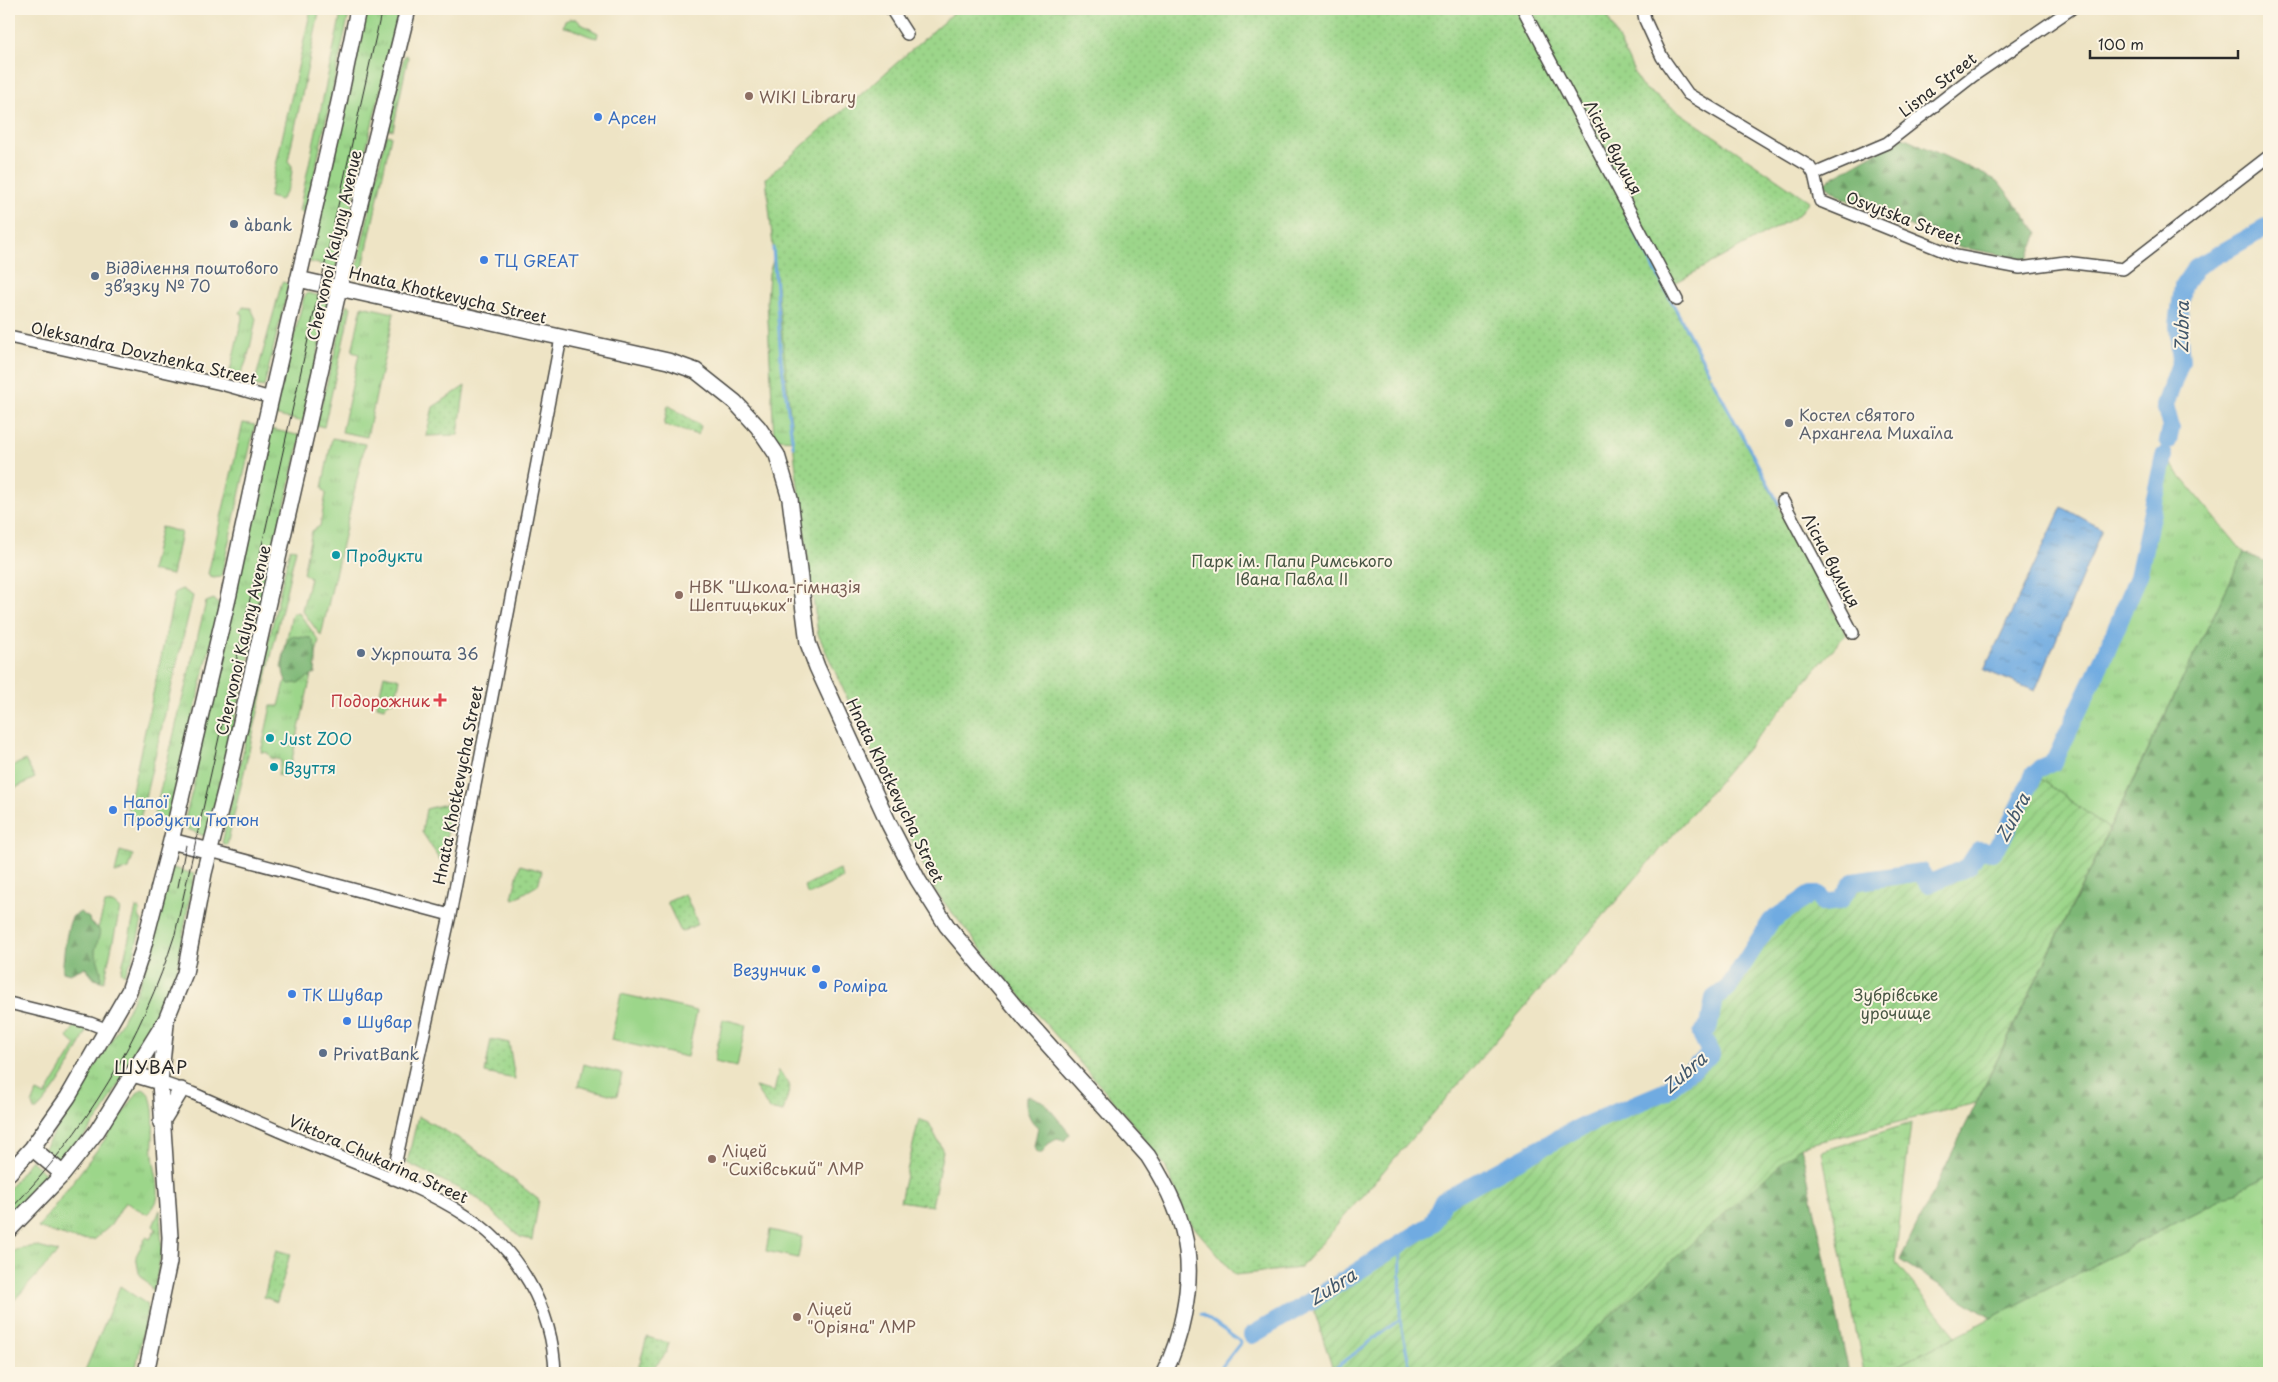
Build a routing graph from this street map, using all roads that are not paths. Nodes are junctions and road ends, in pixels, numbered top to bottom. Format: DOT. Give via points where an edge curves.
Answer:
graph roads {
  1 [pos="358,9"];
  2 [pos="408,9"];
  3 [pos="891,9"];
  4 [pos="1523,9"];
  5 [pos="1643,9"];
  6 [pos="2071,9"];
  7 [pos="907,34"];
  8 [pos="2269,156"];
  9 [pos="1816,173"];
  10 [pos="298,279"];
  11 [pos="340,288"];
  12 [pos="1677,300"];
  13 [pos="9,337"];
  14 [pos="561,338"];
  15 [pos="271,398"];
  16 [pos="1783,501"];
  17 [pos="1853,633"];
  18 [pos="171,841"];
  19 [pos="210,851"];
  20 [pos="450,914"];
  21 [pos="9,1003"];
  22 [pos="166,1020"];
  23 [pos="108,1030"];
  24 [pos="133,1074"];
  25 [pos="160,1082"];
  26 [pos="181,1090"];
  27 [pos="162,1123"];
  28 [pos="32,1148"];
  29 [pos="9,1173"];
  30 [pos="63,1174"];
  31 [pos="392,1179"];
  32 [pos="9,1230"];
  33 [pos="146,1373"];
  34 [pos="555,1373"];
  35 [pos="1164,1373"];
  1 -- 10 [label="main road, Chervonoi Kalyny Avenue"];
  2 -- 11 [label="main road, Chervonoi Kalyny Avenue"];
  3 -- 7 [label="street"];
  4 -- 12 [label="street, Лісна вулиця"];
  5 -- 9 [label="street" via="1662,57 1688,94"];
  6 -- 9 [label="street, Lisna Street" via="1965,82 1887,143"];
  8 -- 9 [label="street, Osvytska Street" via="2123,269 2065,262 2020,268 1956,256 1821,202"];
  10 -- 11 [label="main road, Hnata Khotkevycha Street"];
  10 -- 15 [label="main road, Chervonoi Kalyny Avenue"];
  11 -- 14 [label="main road, Hnata Khotkevycha Street"];
  11 -- 19 [label="main road, Chervonoi Kalyny Avenue"];
  13 -- 15 [label="street, Oleksandra Dovzhenka Street"];
  14 -- 20 [label="street, Hnata Khotkevycha Street"];
  14 -- 35 [label="main road, Hnata Khotkevycha Street" via="668,360 696,371 735,402 758,427 776,454 790,499 808,643 866,775 918,880 947,926 988,976 1148,1156 1172,1199 1187,1251 1186,1302 1174,1354"];
  15 -- 18 [label="main road, Chervonoi Kalyny Avenue"];
  16 -- 17 [label="street, Лісна вулиця"];
  18 -- 19 [label="main road"];
  18 -- 23 [label="main road, Chervonoi Kalyny Avenue" via="131,984"];
  19 -- 20 [label="street"];
  19 -- 22 [label="main road, Chervonoi Kalyny Avenue" via="185,973"];
  20 -- 31 [label="street, Hnata Khotkevycha Street"];
  21 -- 23 [label="street"];
  22 -- 24 [label="main road, Chervonoi Kalyny Avenue"];
  22 -- 25 [label="main road"];
  23 -- 28 [label="main road, Chervonoi Kalyny Avenue"];
  24 -- 25 [label="main road"];
  24 -- 30 [label="main road, Chervonoi Kalyny Avenue" via="97,1131"];
  25 -- 26 [label="street, Viktora Chukarina Street"];
  25 -- 27 [label="main road"];
  26 -- 27 [label="main road"];
  26 -- 31 [label="street, Viktora Chukarina Street"];
  27 -- 33 [label="main road" via="169,1262"];
  28 -- 29 [label="main road, Chervonoi Kalyny Avenue"];
  28 -- 30 [label="main road"];
  30 -- 32 [label="main road, Chervonoi Kalyny Avenue"];
  31 -- 34 [label="street, Viktora Chukarina Street" via="465,1214 517,1262 548,1324"];
}
